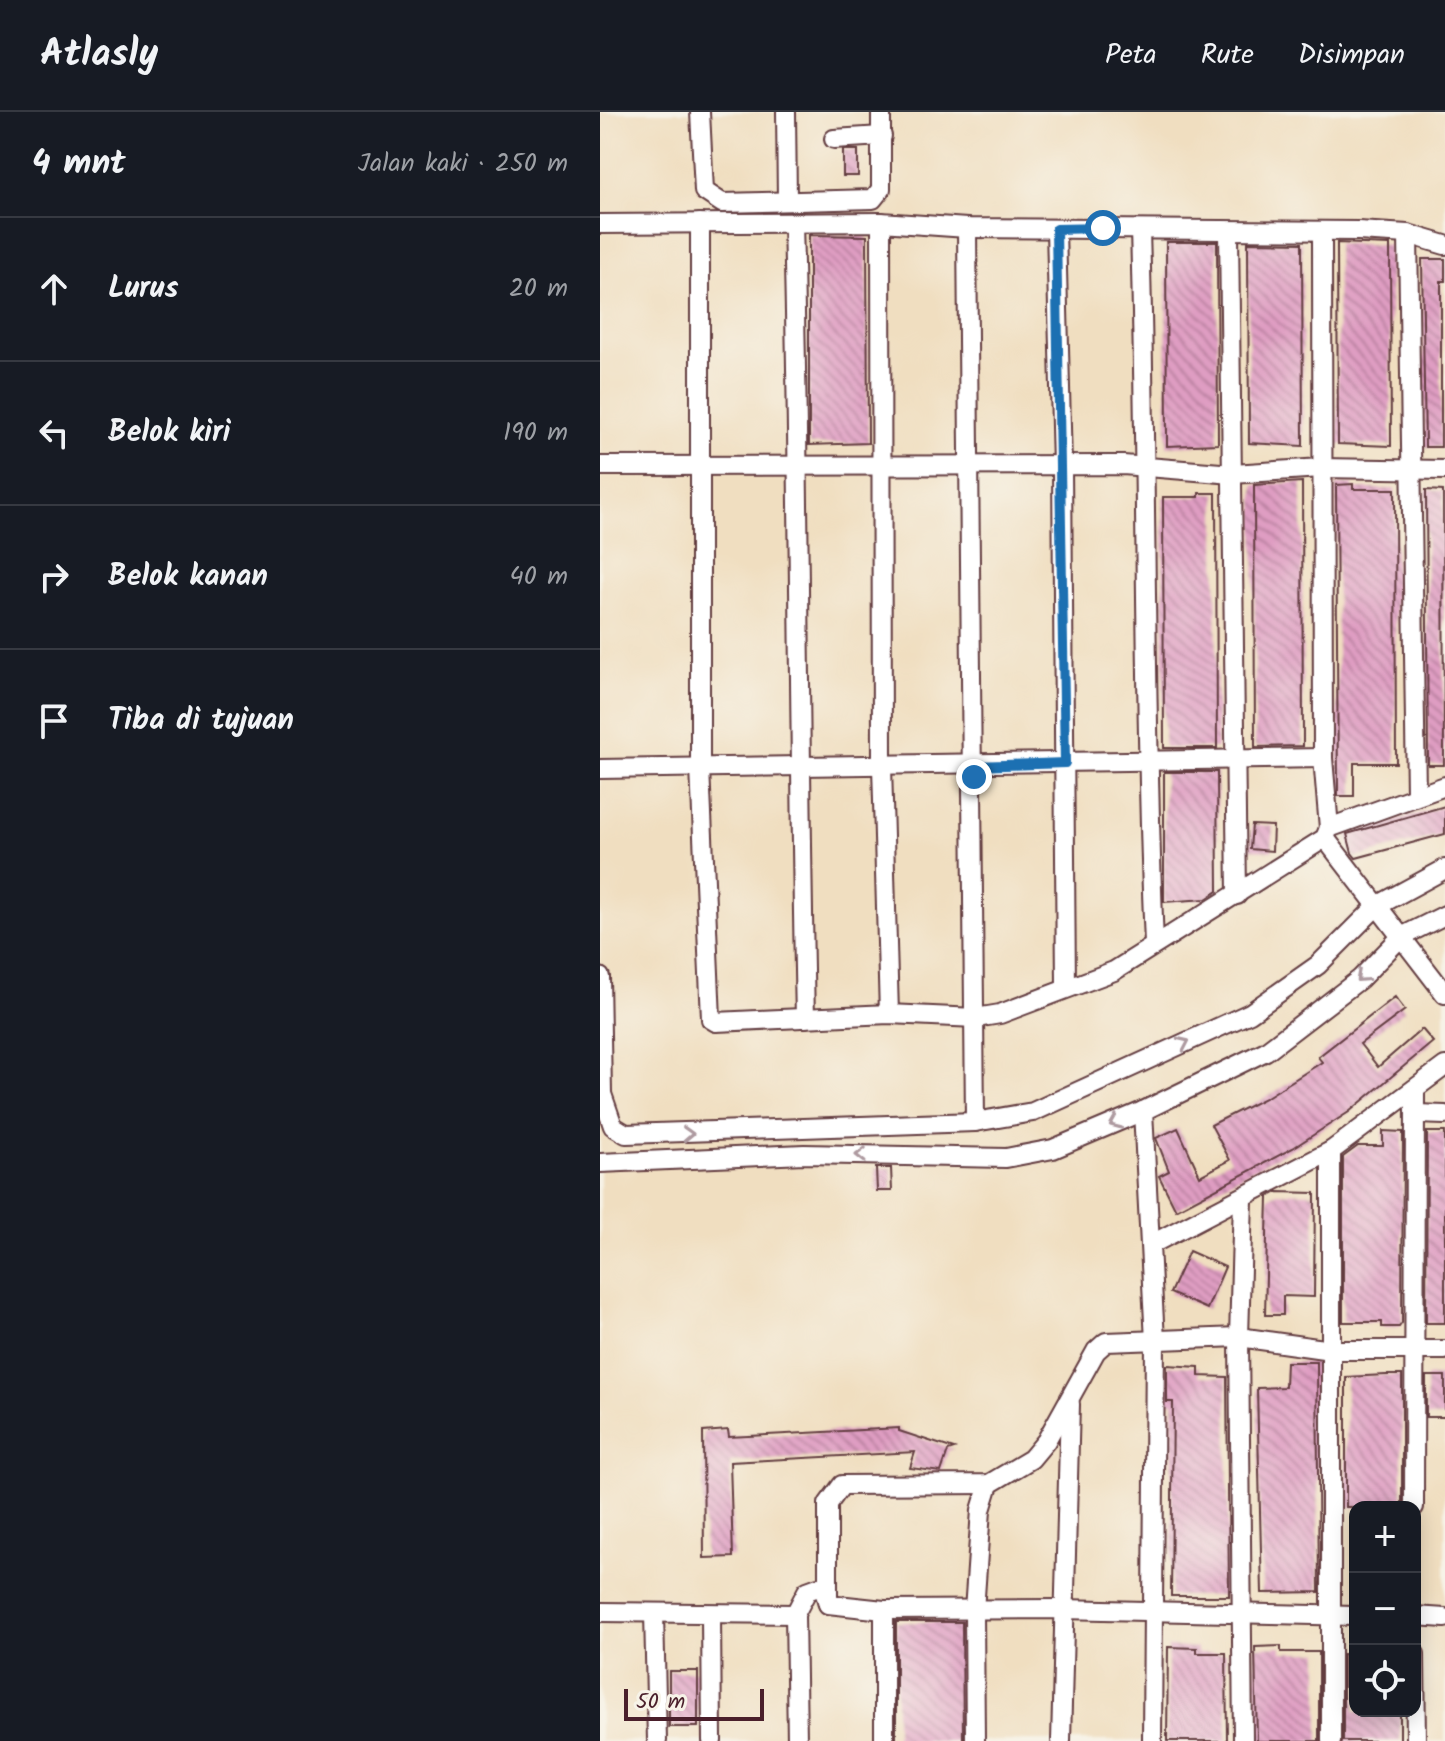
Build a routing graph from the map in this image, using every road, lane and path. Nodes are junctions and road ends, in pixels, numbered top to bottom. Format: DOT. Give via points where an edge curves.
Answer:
graph roads {
  1 [pos="700,112"];
  2 [pos="786,112"];
  3 [pos="881,112"];
  4 [pos="882,136"];
  5 [pos="834,139"];
  6 [pos="787,200"];
  7 [pos="881,222"];
  8 [pos="700,223"];
  9 [pos="793,223"];
  10 [pos="600,224"];
  11 [pos="967,228"];
  12 [pos="1056,229"];
  13 [pos="1140,230"];
  14 [pos="1229,232"];
  15 [pos="1322,233"];
  16 [pos="1408,234"];
  17 [pos="1445,245"];
  18 [pos="703,465"];
  19 [pos="800,465"];
  20 [pos="600,466"];
  21 [pos="1062,466"];
  22 [pos="1147,466"];
  23 [pos="971,467"];
  24 [pos="882,468"];
  25 [pos="1321,468"];
  26 [pos="1413,470"];
  27 [pos="1445,470"];
  28 [pos="1233,474"];
  29 [pos="1323,758"];
  30 [pos="1238,759"];
  31 [pos="1146,760"];
  32 [pos="1065,763"];
  33 [pos="882,766"];
  34 [pos="974,766"];
  35 [pos="799,767"];
  36 [pos="700,768"];
  37 [pos="600,769"];
  38 [pos="1445,786"];
  39 [pos="1416,794"];
  40 [pos="1327,833"];
  41 [pos="1445,869"];
  42 [pos="1237,895"];
  43 [pos="1377,906"];
  44 [pos="1445,915"];
  45 [pos="1401,937"];
  46 [pos="1154,944"];
  47 [pos="600,977"];
  48 [pos="1066,988"];
  49 [pos="1445,994"];
  50 [pos="889,1014"];
  51 [pos="805,1018"];
  52 [pos="976,1018"];
  53 [pos="1445,1066"];
  54 [pos="1415,1089"];
  55 [pos="1143,1111"];
  56 [pos="1416,1114"];
  57 [pos="1445,1115"];
  58 [pos="975,1122"];
  59 [pos="1331,1151"];
  60 [pos="601,1162"];
  61 [pos="1243,1199"];
  62 [pos="1152,1244"];
  63 [pos="1239,1337"];
  64 [pos="1155,1341"];
  65 [pos="1331,1350"];
  66 [pos="1445,1350"];
  67 [pos="1412,1352"];
  68 [pos="1070,1399"];
  69 [pos="989,1484"];
  70 [pos="1414,1501"];
  71 [pos="828,1604"];
  72 [pos="1062,1609"];
  73 [pos="884,1610"];
  74 [pos="1155,1610"];
  75 [pos="974,1611"];
  76 [pos="600,1612"];
  77 [pos="654,1613"];
  78 [pos="711,1614"];
  79 [pos="795,1614"];
  80 [pos="1242,1615"];
  81 [pos="1331,1616"];
  82 [pos="1349,1616"];
  83 [pos="1421,1616"];
  84 [pos="1445,1618"];
  85 [pos="1416,1717"];
  86 [pos="657,1741"];
  87 [pos="712,1741"];
  88 [pos="797,1741"];
  89 [pos="884,1741"];
  90 [pos="975,1741"];
  91 [pos="1061,1741"];
  92 [pos="1152,1741"];
  93 [pos="1243,1741"];
  94 [pos="1331,1741"];
  95 [pos="1416,1741"];
  1 -- 6 [label="street" via="708,197 722,203"];
  2 -- 6 [label="street"];
  3 -- 4 [label="street"];
  4 -- 5 [label="street"];
  4 -- 6 [label="street" via="881,189 873,199"];
  7 -- 9 [label="street"];
  7 -- 11 [label="street"];
  7 -- 24 [label="street"];
  8 -- 9 [label="street"];
  8 -- 10 [label="street"];
  8 -- 18 [label="street"];
  9 -- 19 [label="street"];
  11 -- 12 [label="street"];
  11 -- 23 [label="street"];
  12 -- 13 [label="street"];
  12 -- 21 [label="street"];
  13 -- 14 [label="street"];
  13 -- 22 [label="street"];
  14 -- 15 [label="street"];
  14 -- 28 [label="street"];
  15 -- 16 [label="street"];
  15 -- 25 [label="street"];
  16 -- 17 [label="street"];
  16 -- 26 [label="street"];
  18 -- 19 [label="street"];
  18 -- 20 [label="street"];
  18 -- 36 [label="street"];
  19 -- 24 [label="street"];
  19 -- 35 [label="street"];
  21 -- 22 [label="street"];
  21 -- 23 [label="street"];
  21 -- 32 [label="street"];
  22 -- 28 [label="street"];
  22 -- 31 [label="street"];
  23 -- 24 [label="street"];
  23 -- 34 [label="street"];
  24 -- 33 [label="street"];
  25 -- 26 [label="street"];
  25 -- 28 [label="street"];
  25 -- 29 [label="street"];
  26 -- 27 [label="street"];
  26 -- 39 [label="street"];
  28 -- 30 [label="street"];
  29 -- 30 [label="street"];
  29 -- 40 [label="street"];
  30 -- 31 [label="street"];
  30 -- 42 [label="street"];
  31 -- 32 [label="street"];
  31 -- 46 [label="street"];
  32 -- 34 [label="street"];
  32 -- 48 [label="street"];
  33 -- 34 [label="street"];
  33 -- 35 [label="street"];
  33 -- 50 [label="street"];
  34 -- 52 [label="street"];
  35 -- 36 [label="street"];
  35 -- 51 [label="street"];
  36 -- 37 [label="street"];
  36 -- 51 [label="street" via="709,1015 716,1022"];
  38 -- 39 [label="street"];
  39 -- 40 [label="street"];
  40 -- 42 [label="street"];
  40 -- 43 [label="street"];
  41 -- 43 [label="street"];
  42 -- 46 [label="street"];
  43 -- 45 [label="street"];
  58 -- 43 [label="street, one-way" via="1033,1112 1250,1013 1318,965"];
  44 -- 45 [label="street"];
  45 -- 49 [label="street"];
  45 -- 55 [label="street, one-way" via="1360,979 1266,1051"];
  46 -- 48 [label="street" via="1114,971"];
  47 -- 58 [label="street, one-way" via="602,1094 613,1126 626,1134"];
  48 -- 52 [label="street"];
  50 -- 51 [label="street"];
  50 -- 52 [label="street"];
  52 -- 58 [label="street"];
  53 -- 54 [label="street"];
  54 -- 56 [label="street"];
  54 -- 59 [label="street"];
  55 -- 60 [label="street, one-way" via="1053,1149 1006,1158 804,1154"];
  55 -- 62 [label="street"];
  56 -- 57 [label="street"];
  56 -- 67 [label="street"];
  59 -- 61 [label="street"];
  59 -- 65 [label="street"];
  61 -- 62 [label="street"];
  61 -- 63 [label="street"];
  62 -- 64 [label="street"];
  63 -- 64 [label="street"];
  63 -- 65 [label="street"];
  63 -- 80 [label="street"];
  64 -- 68 [label="street" via="1106,1342"];
  64 -- 74 [label="street"];
  65 -- 67 [label="street"];
  65 -- 81 [label="street"];
  66 -- 67 [label="street"];
  67 -- 70 [label="street"];
  68 -- 69 [label="street" via="1031,1459"];
  68 -- 72 [label="street"];
  69 -- 71 [label="street" via="842,1485 835,1490 828,1504"];
  69 -- 75 [label="street" via="981,1510"];
  71 -- 73 [label="street"];
  71 -- 79 [label="street" via="818,1587 807,1591"];
  72 -- 74 [label="street"];
  72 -- 75 [label="street"];
  72 -- 91 [label="street"];
  73 -- 75 [label="street"];
  73 -- 89 [label="street"];
  74 -- 80 [label="street"];
  74 -- 92 [label="street"];
  75 -- 90 [label="street"];
  76 -- 77 [label="street"];
  77 -- 78 [label="street"];
  77 -- 86 [label="street"];
  78 -- 79 [label="street"];
  78 -- 87 [label="street"];
  79 -- 88 [label="street"];
  80 -- 81 [label="street"];
  80 -- 93 [label="street"];
  81 -- 82 [label="street"];
  81 -- 94 [label="street"];
  83 -- 84 [label="street"];
  85 -- 95 [label="street"];
}
